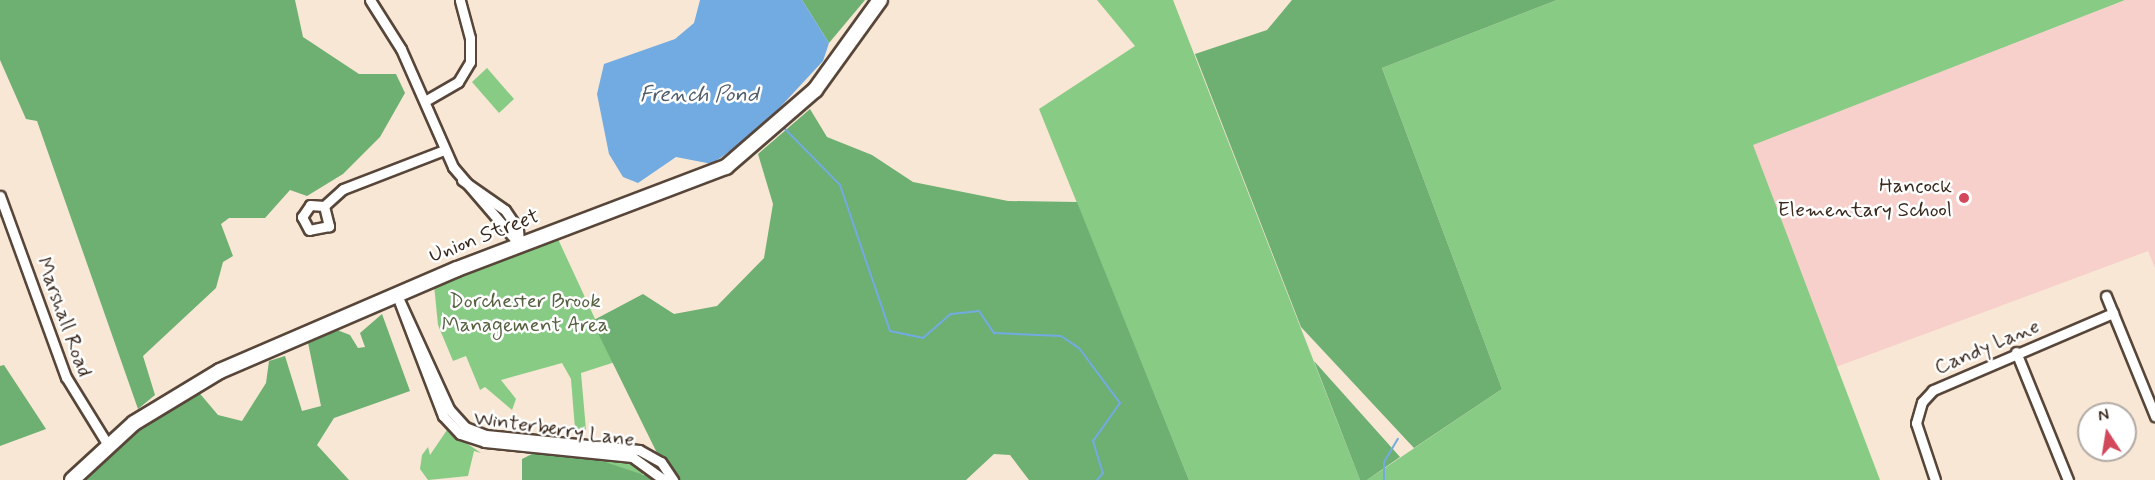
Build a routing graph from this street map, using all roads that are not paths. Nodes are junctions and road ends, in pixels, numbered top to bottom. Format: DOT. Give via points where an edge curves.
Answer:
graph roads {
  1 [pos="370,0"];
  2 [pos="460,0"];
  3 [pos="880,0"];
  4 [pos="424,101"];
  5 [pos="444,150"];
  6 [pos="0,196"];
  7 [pos="324,206"];
  8 [pos="519,244"];
  9 [pos="396,293"];
  10 [pos="2106,296"];
  11 [pos="2113,313"];
  12 [pos="2016,352"];
  13 [pos="2155,416"];
  14 [pos="108,446"];
  15 [pos="566,446"];
  16 [pos="72,480"];
  17 [pos="664,480"];
  18 [pos="673,480"];
  19 [pos="1935,480"];
  20 [pos="2068,480"];
  1 -- 4 [label="street"];
  2 -- 4 [label="street" via="470,39 470,62 458,82"];
  3 -- 8 [label="main road, Union Street" via="815,90 726,167"];
  4 -- 5 [label="street"];
  5 -- 7 [label="street" via="343,189"];
  5 -- 8 [label="street" via="462,180 505,210 518,229"];
  6 -- 14 [label="street, Marshall Road" via="66,377"];
  8 -- 9 [label="main road, Union Street"];
  9 -- 14 [label="main road, Union Street" via="201,381"];
  9 -- 15 [label="street, Winterberry Lane" via="450,420 465,437"];
  10 -- 11 [label="street"];
  11 -- 12 [label="street, Candy Lane"];
  11 -- 13 [label="street"];
  12 -- 19 [label="street, Candy Lane" via="1953,378 1922,402 1917,430"];
  12 -- 20 [label="street"];
  14 -- 16 [label="main road, Union Street"];
  15 -- 17 [label="street, Winterberry Lane" via="638,458"];
  15 -- 18 [label="street, Winterberry Lane" via="644,452"];
}
